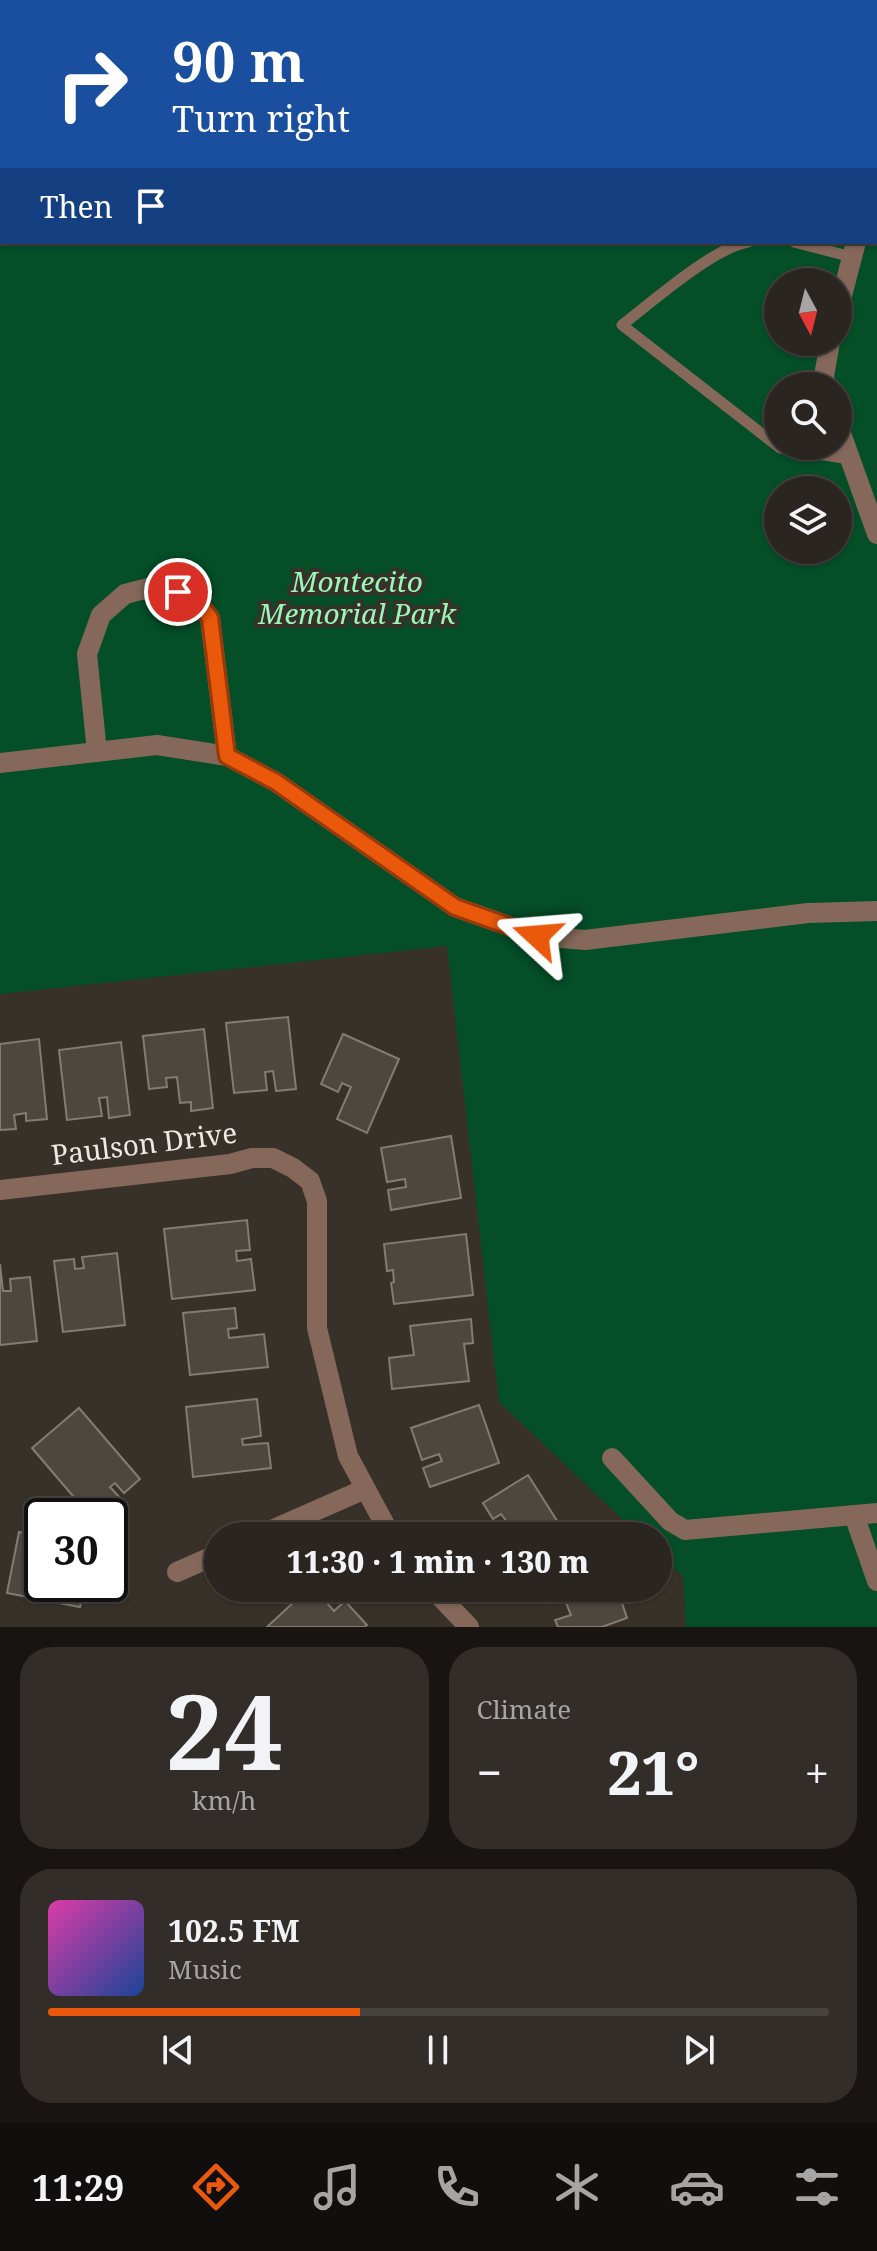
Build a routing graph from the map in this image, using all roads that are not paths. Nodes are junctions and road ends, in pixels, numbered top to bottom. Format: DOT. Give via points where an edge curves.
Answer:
graph roads {
  1 [pos="739,244"];
  2 [pos="809,244"];
  3 [pos="854,250"];
  4 [pos="764,436"];
  5 [pos="850,460"];
  6 [pos="877,534"];
  7 [pos="97,752"];
  8 [pos="227,756"];
  9 [pos="0,763"];
  10 [pos="877,911"];
  11 [pos="0,1190"];
  12 [pos="612,1458"];
  13 [pos="365,1489"];
  14 [pos="877,1513"];
  15 [pos="854,1515"];
  16 [pos="290,1522"];
  17 [pos="383,1522"];
  18 [pos="204,1560"];
  19 [pos="177,1572"];
  20 [pos="877,1581"];
  21 [pos="445,1602"];
  22 [pos="469,1627"];
  1 -- 4 [label="lane" via="710,259 622,325"];
  2 -- 3 [label="lane"];
  5 -- 6 [label="street"];
  7 -- 8 [label="street" via="157,745"];
  7 -- 8 [label="street" via="87,654 101,615 125,594 160,585 196,599 210,618"];
  7 -- 9 [label="street"];
  8 -- 10 [label="street" via="276,782 455,907 537,936 585,940 808,913"];
  11 -- 13 [label="street, Paulson Drive" via="252,1158 273,1158 310,1181 317,1201 317,1328 348,1456"];
  12 -- 15 [label="street" via="670,1521 685,1530"];
  13 -- 16 [label="street"];
  13 -- 17 [label="street"];
  14 -- 15 [label="street"];
  15 -- 20 [label="street"];
  18 -- 19 [label="street"];
  21 -- 22 [label="street"];
}
